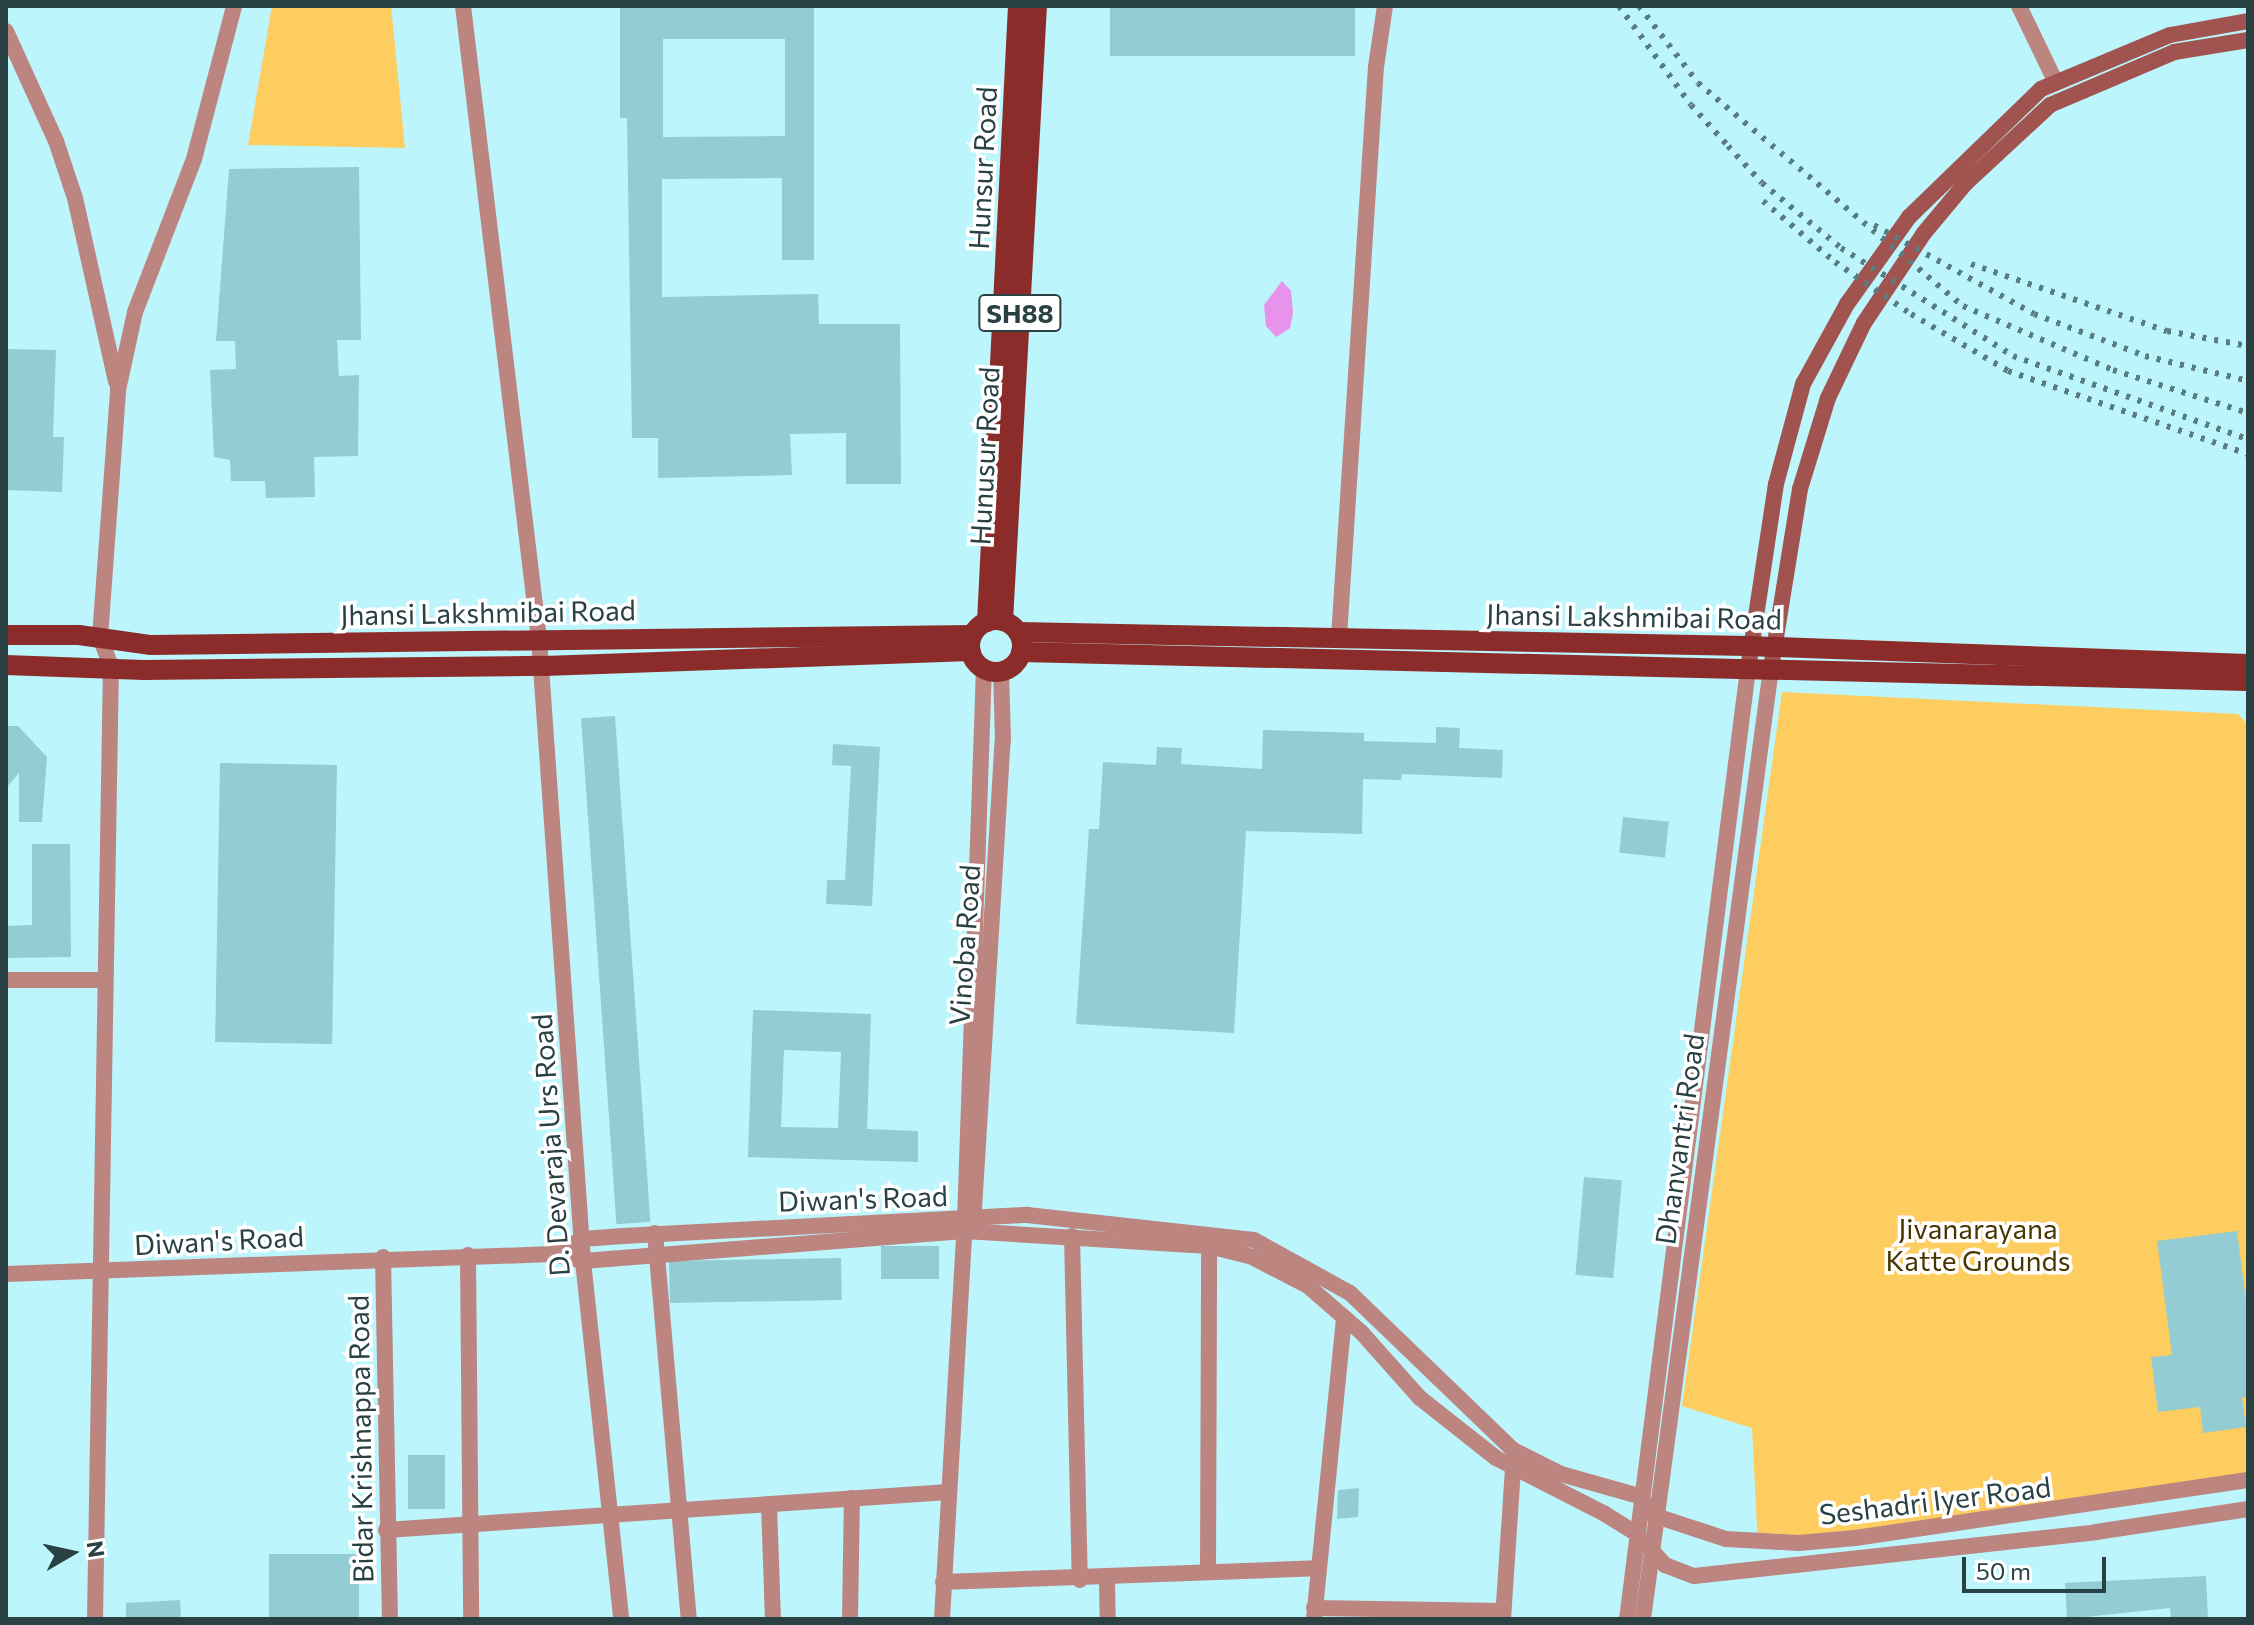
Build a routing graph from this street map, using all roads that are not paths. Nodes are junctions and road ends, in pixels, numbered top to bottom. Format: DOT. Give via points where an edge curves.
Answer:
graph roads {
  1 [pos="234,6"];
  2 [pos="463,6"];
  3 [pos="1018,6"];
  4 [pos="1037,6"];
  5 [pos="1385,6"];
  6 [pos="2019,6"];
  7 [pos="2248,21"];
  8 [pos="6,31"];
  9 [pos="2248,40"];
  10 [pos="2056,83"];
  11 [pos="118,390"];
  12 [pos="6,635"];
  13 [pos="995,635"];
  14 [pos="100,637"];
  15 [pos="1339,637"];
  16 [pos="539,639"];
  17 [pos="1748,646"];
  18 [pos="1772,657"];
  19 [pos="2248,664"];
  20 [pos="6,665"];
  21 [pos="111,666"];
  22 [pos="544,666"];
  23 [pos="1748,669"];
  24 [pos="993,670"];
  25 [pos="2248,681"];
  26 [pos="6,980"];
  27 [pos="105,980"];
  28 [pos="1704,1095"];
  29 [pos="965,1225"];
  30 [pos="655,1233"];
  31 [pos="1072,1236"];
  32 [pos="582,1239"];
  33 [pos="1209,1246"];
  34 [pos="553,1254"];
  35 [pos="468,1255"];
  36 [pos="657,1255"];
  37 [pos="383,1257"];
  38 [pos="583,1261"];
  39 [pos="100,1273"];
  40 [pos="6,1274"];
  41 [pos="1344,1317"];
  42 [pos="1513,1470"];
  43 [pos="2248,1480"];
  44 [pos="949,1492"];
  45 [pos="1639,1496"];
  46 [pos="852,1498"];
  47 [pos="769,1505"];
  48 [pos="2248,1509"];
  49 [pos="676,1511"];
  50 [pos="1653,1515"];
  51 [pos="610,1516"];
  52 [pos="472,1526"];
  53 [pos="386,1530"];
  54 [pos="1636,1533"];
  55 [pos="1649,1552"];
  56 [pos="1316,1568"];
  57 [pos="1208,1572"];
  58 [pos="1080,1580"];
  59 [pos="1107,1580"];
  60 [pos="943,1582"];
  61 [pos="1314,1614"];
  62 [pos="1503,1615"];
  63 [pos="95,1619"];
  64 [pos="390,1619"];
  65 [pos="471,1619"];
  66 [pos="621,1619"];
  67 [pos="689,1619"];
  68 [pos="773,1619"];
  69 [pos="850,1619"];
  70 [pos="942,1619"];
  71 [pos="1108,1619"];
  72 [pos="1627,1619"];
  73 [pos="1643,1619"];
  1 -- 11 [label="street" via="194,159 135,312"];
  2 -- 16 [label="street, D. Devaraja Urs Road"];
  3 -- 13 [label="main road, Hunsur Road"];
  4 -- 13 [label="main road, Hunusur Road / SH88"];
  5 -- 15 [label="street" via="1376,67"];
  6 -- 10 [label="street"];
  7 -- 10 [label="main road" via="2170,35"];
  8 -- 11 [label="street" via="56,141 75,198"];
  9 -- 18 [label="main road" via="2174,52 2050,105 1965,184 1924,233 1864,323 1828,398 1800,489"];
  10 -- 17 [label="main road" via="2041,89 1909,217 1803,384 1776,484"];
  11 -- 14 [label="street"];
  12 -- 14 [label="main road, Jhansi Lakshmibai Road"];
  13 -- 15 [label="main road, Jhansi Lakshmibai Road"];
  13 -- 16 [label="main road, Jhansi Lakshmibai Road"];
  13 -- 22 [label="main road, Jhansi Lakshmibai Road"];
  13 -- 23 [label="main road, Jhansi Lakshmibai Road"];
  13 -- 24 [label="main road"];
  13 -- 24 [label="main road" via="1012,666"];
  14 -- 16 [label="main road, Jhansi Lakshmibai Road" via="151,645"];
  14 -- 21 [label="street"];
  15 -- 17 [label="main road, Jhansi Lakshmibai Road"];
  16 -- 22 [label="street, D. Devaraja Urs Road"];
  17 -- 18 [label="main road, Jhansi Lakshmibai Road"];
  17 -- 23 [label="main road"];
  18 -- 19 [label="main road, Jhansi Lakshmibai Road"];
  18 -- 23 [label="main road, Jhansi Lakshmibai Road"];
  18 -- 25 [label="main road, Jhansi Lakshmibai Road"];
  18 -- 28 [label="street, Dhanvantri Road"];
  20 -- 21 [label="main road, Jhansi Lakshmibai Road"];
  21 -- 22 [label="main road, Jhansi Lakshmibai Road"];
  21 -- 27 [label="street"];
  22 -- 32 [label="street, D. Devaraja Urs Road"];
  23 -- 28 [label="street, Dhanvantri Road"];
  24 -- 29 [label="street, Vinoba Road" via="1003,740 974,1209"];
  26 -- 27 [label="street"];
  27 -- 39 [label="street"];
  28 -- 45 [label="street, Dhanvantri Road"];
  28 -- 50 [label="street, Dhanvantri Road"];
  29 -- 30 [label="street, Diwan's Road"];
  29 -- 31 [label="street"];
  29 -- 36 [label="street"];
  29 -- 44 [label="street, Vinoba Road"];
  29 -- 45 [label="street, Diwan's Road" via="1072,1218 1254,1240 1350,1293 1513,1450 1561,1474"];
  30 -- 32 [label="street, Diwan's Road"];
  30 -- 36 [label="street"];
  31 -- 33 [label="street"];
  31 -- 58 [label="street"];
  32 -- 34 [label="street, Diwan's Road"];
  32 -- 38 [label="street, D. Devaraja Urs Road"];
  33 -- 41 [label="street" via="1252,1257 1308,1286"];
  33 -- 57 [label="street"];
  34 -- 35 [label="street, Diwan's Road"];
  34 -- 38 [label="street"];
  35 -- 37 [label="street, Diwan's Road"];
  35 -- 52 [label="street"];
  36 -- 38 [label="street"];
  36 -- 49 [label="street"];
  37 -- 39 [label="street, Diwan's Road"];
  37 -- 53 [label="street, Bidar Krishnappa Road"];
  38 -- 51 [label="street, D. Devaraja Urs Road"];
  39 -- 40 [label="street, Diwan's Road"];
  39 -- 63 [label="street"];
  41 -- 42 [label="street" via="1420,1398"];
  41 -- 56 [label="street"];
  42 -- 54 [label="street"];
  42 -- 62 [label="street"];
  43 -- 50 [label="street, Seshadri Iyer Road" via="2023,1516 1799,1543 1726,1539"];
  44 -- 46 [label="street"];
  44 -- 60 [label="street, Vinoba Road"];
  45 -- 50 [label="street"];
  45 -- 54 [label="street, Dhanvantri Road"];
  46 -- 47 [label="street"];
  46 -- 69 [label="street"];
  47 -- 49 [label="street"];
  47 -- 68 [label="street"];
  48 -- 55 [label="street" via="1755,1572 1694,1576"];
  49 -- 51 [label="street"];
  49 -- 67 [label="street"];
  50 -- 55 [label="street, Dhanvantri Road"];
  51 -- 52 [label="street"];
  51 -- 66 [label="street, D. Devaraja Urs Road"];
  52 -- 53 [label="street"];
  52 -- 65 [label="street"];
  53 -- 64 [label="street, Bidar Krishnappa Road"];
  54 -- 55 [label="street"];
  54 -- 72 [label="street, Dhanvantri Road"];
  55 -- 73 [label="street, Dhanvantri Road"];
  56 -- 57 [label="street"];
  56 -- 61 [label="street"];
  57 -- 59 [label="street"];
  58 -- 59 [label="street"];
  58 -- 60 [label="street"];
  59 -- 71 [label="street"];
  60 -- 70 [label="street, Vinoba Road"];
  61 -- 62 [label="street"];
}
